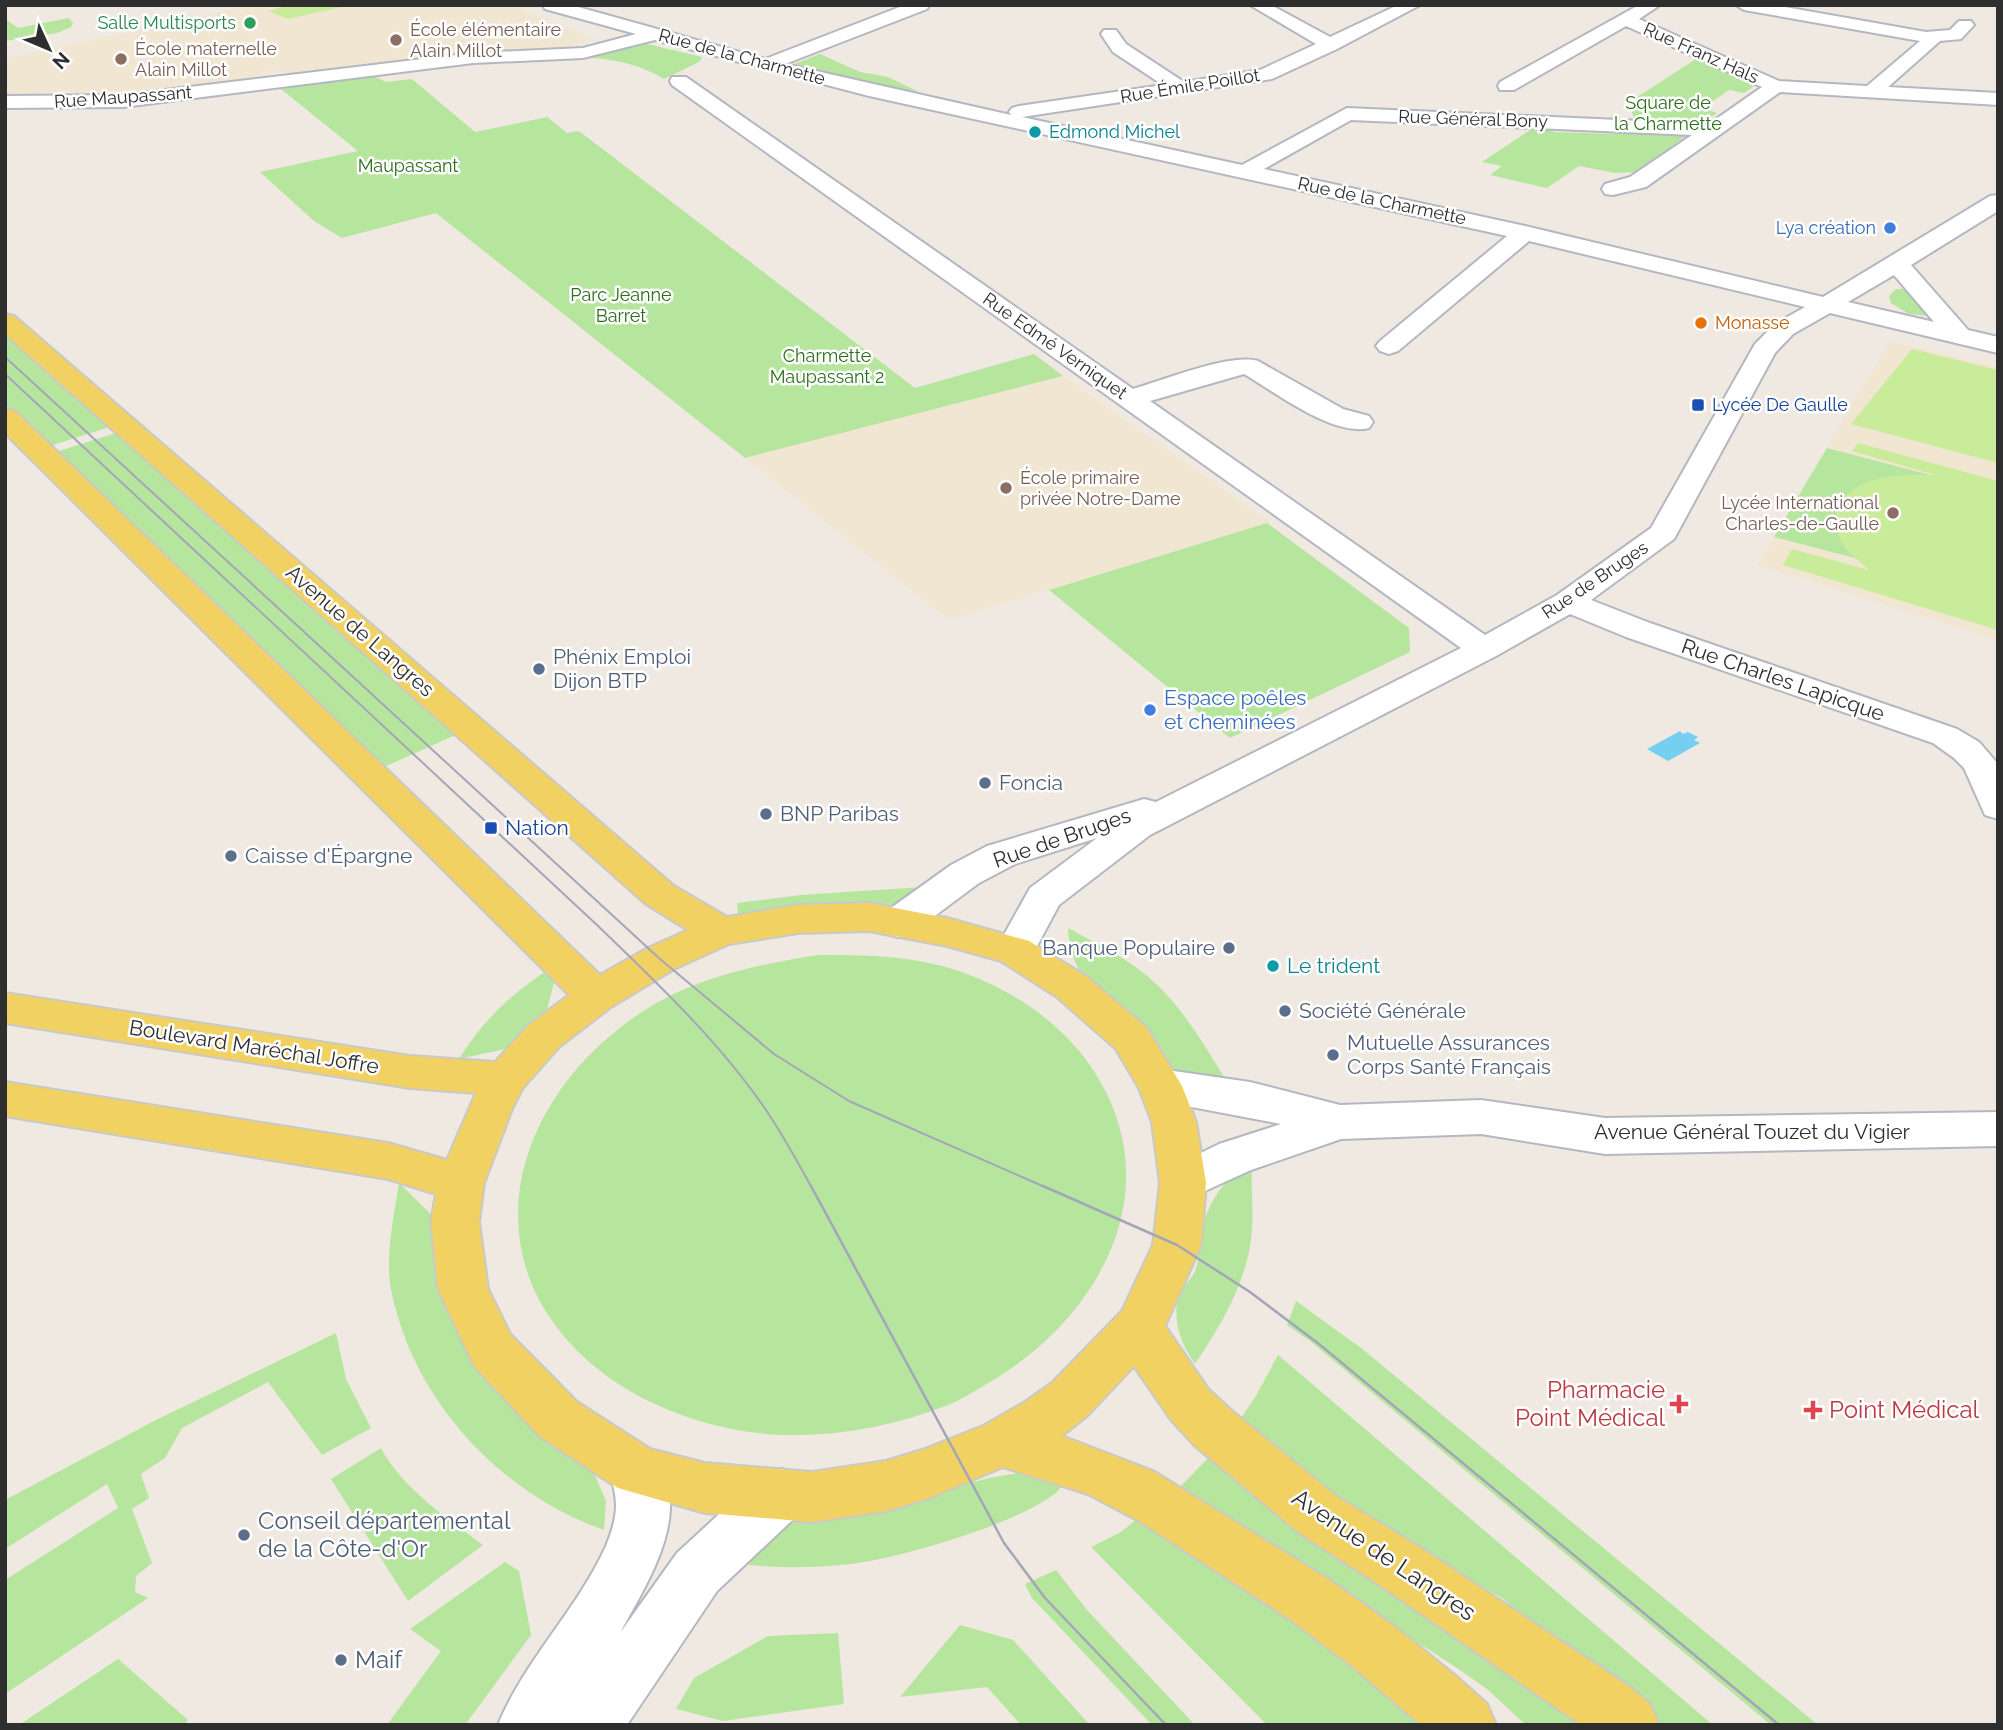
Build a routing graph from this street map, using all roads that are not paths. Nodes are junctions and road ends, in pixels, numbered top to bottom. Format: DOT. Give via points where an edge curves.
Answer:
graph roads {
  1 [pos="551,5"];
  2 [pos="921,5"];
  3 [pos="1258,5"];
  4 [pos="1412,5"];
  5 [pos="1652,5"];
  6 [pos="1744,5"];
  7 [pos="618,9"];
  8 [pos="595,18"];
  9 [pos="1626,20"];
  10 [pos="1965,25"];
  11 [pos="656,34"];
  12 [pos="1110,34"];
  13 [pos="1926,37"];
  14 [pos="818,45"];
  15 [pos="1331,45"];
  16 [pos="843,55"];
  17 [pos="739,58"];
  18 [pos="766,65"];
  19 [pos="917,81"];
  20 [pos="1507,86"];
  21 [pos="1776,86"];
  22 [pos="1181,88"];
  23 [pos="1870,93"];
  24 [pos="1998,99"];
  25 [pos="5,102"];
  26 [pos="934,103"];
  27 [pos="996,116"];
  28 [pos="1714,130"];
  29 [pos="1247,171"];
  30 [pos="1613,189"];
  31 [pos="1998,201"];
  32 [pos="1525,233"];
  33 [pos="1897,264"];
  34 [pos="1828,303"];
  35 [pos="5,321"];
  36 [pos="1959,335"];
  37 [pos="1998,345"];
  38 [pos="1389,346"];
  39 [pos="1129,399"];
  40 [pos="5,417"];
  41 [pos="1359,422"];
  42 [pos="1569,602"];
  43 [pos="1484,649"];
  44 [pos="1992,774"];
  45 [pos="1199,793"];
  46 [pos="1998,807"];
  47 [pos="898,923"];
  48 [pos="721,932"];
  49 [pos="1015,951"];
  50 [pos="596,996"];
  51 [pos="5,1008"];
  52 [pos="505,1079"];
  53 [pos="1160,1086"];
  54 [pos="5,1099"];
  55 [pos="1340,1122"];
  56 [pos="1998,1129"];
  57 [pos="461,1183"];
  58 [pos="1183,1183"];
  59 [pos="1140,1326"];
  60 [pos="1002,1443"];
  61 [pos="637,1471"];
  62 [pos="782,1494"];
  63 [pos="528,1725"];
  64 [pos="591,1725"];
  65 [pos="1466,1725"];
  66 [pos="1629,1725"];
  1 -- 8 [label="street, Rue de la Charmette"];
  2 -- 14 [label="street"];
  3 -- 15 [label="street"];
  4 -- 15 [label="street, Rue Émile Poillot"];
  5 -- 9 [label="street"];
  6 -- 13 [label="street"];
  7 -- 8 [label="street"];
  8 -- 11 [label="street, Rue de la Charmette"];
  9 -- 20 [label="street"];
  9 -- 21 [label="street, Rue Franz Hals"];
  10 -- 13 [label="street" via="1955,35"];
  11 -- 17 [label="street, Rue de la Charmette"];
  11 -- 25 [label="street, Rue Maupassant" via="583,53 473,58 123,101"];
  12 -- 22 [label="street" via="1119,48"];
  13 -- 23 [label="street" via="1931,41"];
  14 -- 16 [label="street, Rue de la Charmette"];
  14 -- 18 [label="street"];
  15 -- 22 [label="street, Rue Émile Poillot" via="1265,75"];
  17 -- 18 [label="street, Rue de la Charmette"];
  17 -- 39 [label="street, Rue Edmé Verniquet" via="678,81"];
  18 -- 26 [label="street, Rue de la Charmette"];
  19 -- 26 [label="street"];
  21 -- 23 [label="street, Rue Franz Hals"];
  21 -- 28 [label="street"];
  22 -- 27 [label="street, Rue Émile Poillot"];
  23 -- 24 [label="street, Rue Franz Hals"];
  26 -- 27 [label="street, Rue de la Charmette"];
  27 -- 29 [label="street, Rue de la Charmette"];
  28 -- 29 [label="street, Rue Général Bony" via="1347,114"];
  28 -- 30 [label="street" via="1638,182"];
  29 -- 32 [label="street, Rue de la Charmette"];
  31 -- 33 [label="street, Rue de Bruges"];
  32 -- 34 [label="street, Rue de la Charmette"];
  32 -- 38 [label="street"];
  33 -- 34 [label="street, Rue de Bruges"];
  33 -- 36 [label="street"];
  34 -- 36 [label="street, Rue de la Charmette"];
  34 -- 42 [label="street, Rue de Bruges" via="1784,329 1764,349 1663,533"];
  35 -- 48 [label="main road, Avenue de Langres" via="660,895"];
  36 -- 37 [label="street, Rue de la Charmette"];
  39 -- 41 [label="street" via="1249,366 1333,415"];
  39 -- 43 [label="street, Rue Edmé Verniquet"];
  40 -- 50 [label="main road"];
  42 -- 43 [label="street, Rue de Bruges"];
  42 -- 44 [label="street, Rue Charles Lapicque" via="1945,736"];
  43 -- 45 [label="street, Rue de Bruges"];
  44 -- 46 [label="street, Rue Charles Lapicque"];
  45 -- 47 [label="street, Rue de Bruges" via="1001,855 965,874"];
  45 -- 49 [label="street, Rue de Bruges" via="1137,827 1044,897"];
  47 -- 48 [label="main road" via="869,917 798,919"];
  47 -- 49 [label="main road"];
  48 -- 50 [label="main road" via="660,959"];
  49 -- 53 [label="main road" via="1072,987 1131,1038"];
  50 -- 52 [label="main road" via="544,1036"];
  51 -- 52 [label="main road, Boulevard Maréchal Joffre" via="410,1072"];
  52 -- 57 [label="main road"];
  53 -- 55 [label="street, Avenue Général Touzet du Vigier" via="1250,1099"];
  53 -- 58 [label="main road" via="1174,1122"];
  54 -- 57 [label="main road" via="388,1161"];
  55 -- 56 [label="street, Avenue Général Touzet du Vigier" via="1481,1117 1605,1136"];
  55 -- 58 [label="street, Avenue Général Touzet du Vigier" via="1235,1157"];
  57 -- 61 [label="main road" via="455,1222 463,1289 492,1350 558,1419"];
  58 -- 59 [label="main road" via="1177,1245"];
  59 -- 60 [label="main road" via="1070,1399"];
  59 -- 66 [label="main road, Avenue de Langres" via="1190,1405 1317,1514"];
  60 -- 62 [label="main road" via="886,1486 811,1497"];
  60 -- 65 [label="main road" via="1108,1477 1282,1578 1422,1684"];
  61 -- 62 [label="main road" via="705,1488"];
  61 -- 63 [label="street" via="643,1509 631,1553"];
  62 -- 64 [label="street" via="697,1572"];
}
